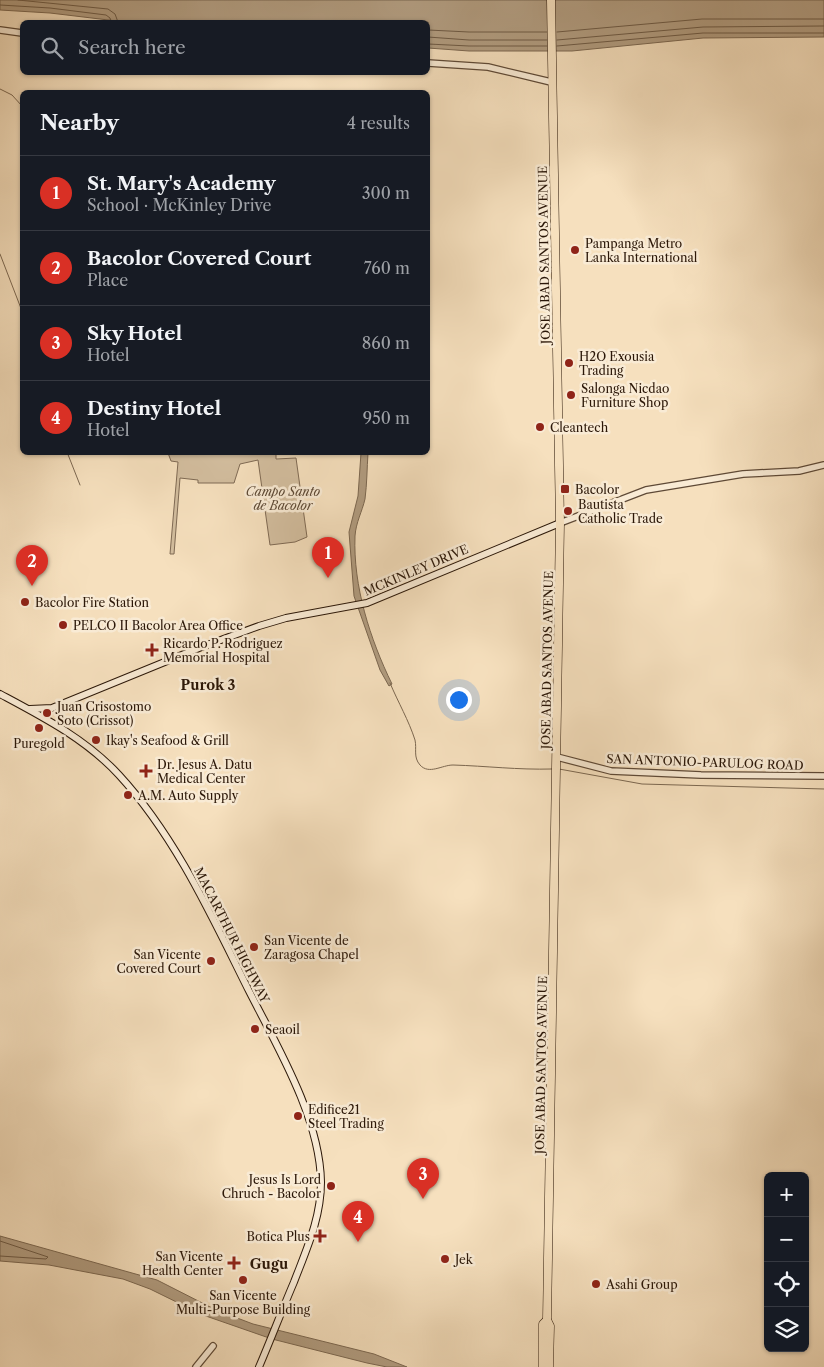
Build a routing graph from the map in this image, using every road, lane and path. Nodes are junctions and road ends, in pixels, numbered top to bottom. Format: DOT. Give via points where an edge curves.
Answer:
graph roads {
  1 [pos="551,0"];
  2 [pos="0,30"];
  3 [pos="20,33"];
  4 [pos="430,62"];
  5 [pos="552,82"];
  6 [pos="824,465"];
  7 [pos="560,523"];
  8 [pos="0,694"];
  9 [pos="52,708"];
  10 [pos="28,709"];
  11 [pos="54,723"];
  12 [pos="557,763"];
  13 [pos="824,776"];
  14 [pos="547,1320"];
  15 [pos="213,1346"];
  16 [pos="260,1364"];
  17 [pos="196,1367"];
  18 [pos="543,1367"];
  19 [pos="549,1367"];
  1 -- 5 [label="highway, JOSE ABAD SANTOS AVENUE"];
  2 -- 3 [label="street"];
  4 -- 5 [label="street" via="488,67"];
  5 -- 7 [label="highway, JOSE ABAD SANTOS AVENUE"];
  6 -- 7 [label="street" via="646,490"];
  7 -- 9 [label="main road, MCKINLEY DRIVE" via="365,604 259,626"];
  7 -- 12 [label="highway, JOSE ABAD SANTOS AVENUE"];
  8 -- 10 [label="main road, MACARTHUR HIGHWAY"];
  9 -- 10 [label="main road, MCKINLEY DRIVE"];
  9 -- 11 [label="main road"];
  10 -- 11 [label="main road, MACARTHUR HIGHWAY"];
  11 -- 16 [label="main road, MACARTHUR HIGHWAY" via="88,746 120,776 172,846 220,931 296,1086 317,1151 320,1194 316,1222"];
  12 -- 13 [label="street, SAN ANTONIO-PARULOG ROAD" via="611,771"];
  12 -- 14 [label="highway, JOSE ABAD SANTOS AVENUE"];
  14 -- 18 [label="highway, JOSE ABAD SANTOS AVENUE" via="543,1324"];
  14 -- 19 [label="highway, JOSE ABAD SANTOS AVENUE" via="550,1326"];
  15 -- 17 [label="street"];
}
